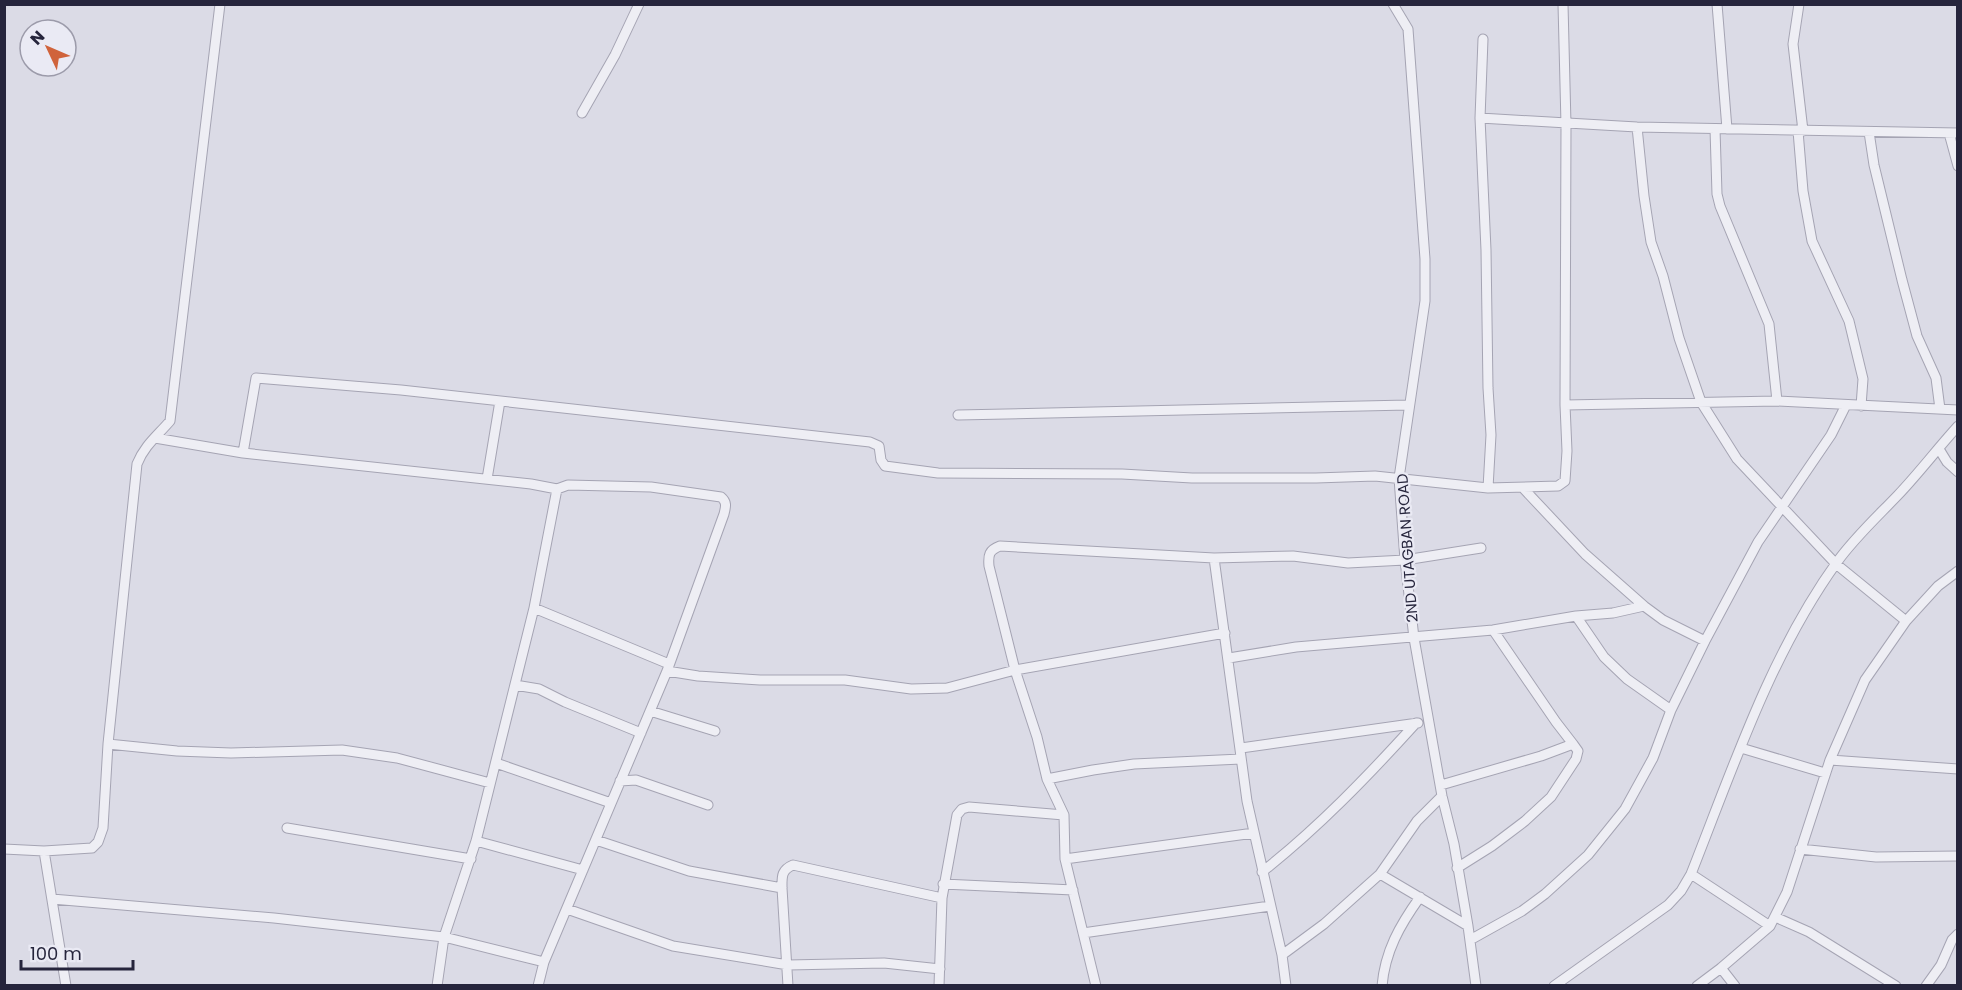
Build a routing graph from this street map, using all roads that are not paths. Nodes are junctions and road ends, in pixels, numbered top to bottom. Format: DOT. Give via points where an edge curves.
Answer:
graph roads {
  1 [pos="220,4"];
  2 [pos="639,4"];
  3 [pos="1393,4"];
  4 [pos="1563,4"];
  5 [pos="1717,4"];
  6 [pos="1799,4"];
  7 [pos="1483,39"];
  8 [pos="582,113"];
  9 [pos="1480,118"];
  10 [pos="1566,125"];
  11 [pos="1637,127"];
  12 [pos="1715,129"];
  13 [pos="1727,129"];
  14 [pos="1800,131"];
  15 [pos="1869,132"];
  16 [pos="1953,133"];
  17 [pos="1958,166"];
  18 [pos="500,401"];
  19 [pos="1777,401"];
  20 [pos="1701,402"];
  21 [pos="1408,405"];
  22 [pos="1565,405"];
  23 [pos="1846,405"];
  24 [pos="1861,406"];
  25 [pos="1940,409"];
  26 [pos="1958,410"];
  27 [pos="958,415"];
  28 [pos="1958,426"];
  29 [pos="156,438"];
  30 [pos="1939,449"];
  31 [pos="243,453"];
  32 [pos="1958,472"];
  33 [pos="1400,478"];
  34 [pos="487,479"];
  35 [pos="1488,488"];
  36 [pos="1523,488"];
  37 [pos="558,489"];
  38 [pos="1782,505"];
  39 [pos="1481,548"];
  40 [pos="1214,558"];
  41 [pos="1405,560"];
  42 [pos="1836,564"];
  43 [pos="1958,571"];
  44 [pos="1644,606"];
  45 [pos="534,608"];
  46 [pos="1576,616"];
  47 [pos="1906,621"];
  48 [pos="1493,630"];
  49 [pos="1225,633"];
  50 [pos="1414,638"];
  51 [pos="1705,641"];
  52 [pos="1228,658"];
  53 [pos="668,667"];
  54 [pos="1015,670"];
  55 [pos="514,685"];
  56 [pos="1671,710"];
  57 [pos="650,711"];
  58 [pos="1429,721"];
  59 [pos="1416,723"];
  60 [pos="715,731"];
  61 [pos="641,733"];
  62 [pos="108,744"];
  63 [pos="1574,744"];
  64 [pos="1240,748"];
  65 [pos="1741,748"];
  66 [pos="1241,759"];
  67 [pos="1830,760"];
  68 [pos="496,763"];
  69 [pos="1958,769"];
  70 [pos="1825,773"];
  71 [pos="1047,779"];
  72 [pos="620,781"];
  73 [pos="490,783"];
  74 [pos="1442,785"];
  75 [pos="1442,796"];
  76 [pos="611,803"];
  77 [pos="708,805"];
  78 [pos="1064,815"];
  79 [pos="287,828"];
  80 [pos="1254,833"];
  81 [pos="596,840"];
  82 [pos="477,841"];
  83 [pos="4,849"];
  84 [pos="1800,849"];
  85 [pos="44,851"];
  86 [pos="1958,856"];
  87 [pos="471,859"];
  88 [pos="1065,859"];
  89 [pos="1457,868"];
  90 [pos="583,870"];
  91 [pos="1262,872"];
  92 [pos="1380,874"];
  93 [pos="1691,874"];
  94 [pos="943,884"];
  95 [pos="782,888"];
  96 [pos="1073,890"];
  97 [pos="1420,897"];
  98 [pos="942,898"];
  99 [pos="52,899"];
  100 [pos="1270,906"];
  101 [pos="567,909"];
  102 [pos="1775,917"];
  103 [pos="1468,926"];
  104 [pos="1770,926"];
  105 [pos="1083,933"];
  106 [pos="1958,933"];
  107 [pos="444,937"];
  108 [pos="1470,940"];
  109 [pos="1282,955"];
  110 [pos="544,962"];
  111 [pos="788,965"];
  112 [pos="1721,968"];
  113 [pos="940,969"];
  114 [pos="540,985"];
  115 [pos="1285,985"];
  116 [pos="66,986"];
  117 [pos="437,986"];
  118 [pos="788,986"];
  119 [pos="939,986"];
  120 [pos="1096,986"];
  121 [pos="1382,986"];
  122 [pos="1476,986"];
  123 [pos="1554,986"];
  124 [pos="1697,986"];
  125 [pos="1735,986"];
  126 [pos="1896,986"];
  127 [pos="1926,986"];
  1 -- 29 [label="street" via="170,421"];
  2 -- 8 [label="street"];
  3 -- 21 [label="street, 2ND UTAGBAN ROAD" via="1408,29 1425,259 1425,301"];
  4 -- 10 [label="street"];
  5 -- 13 [label="street"];
  6 -- 14 [label="street" via="1793,44"];
  7 -- 9 [label="street"];
  9 -- 10 [label="street"];
  9 -- 35 [label="street" via="1491,435"];
  10 -- 11 [label="street"];
  10 -- 22 [label="street"];
  11 -- 12 [label="street"];
  11 -- 20 [label="street" via="1651,242"];
  12 -- 13 [label="street"];
  12 -- 19 [label="street" via="1717,194 1769,324"];
  13 -- 14 [label="street"];
  14 -- 15 [label="street"];
  14 -- 24 [label="street" via="1803,191 1812,241 1850,321 1863,379"];
  15 -- 16 [label="street"];
  15 -- 25 [label="street" via="1902,280 1917,336 1936,378"];
  16 -- 17 [label="street"];
  18 -- 31 [label="street" via="256,378"];
  18 -- 33 [label="street" via="870,442 879,446 885,466 938,473"];
  18 -- 34 [label="street"];
  19 -- 20 [label="street"];
  19 -- 23 [label="street"];
  20 -- 22 [label="street"];
  20 -- 38 [label="street" via="1737,459"];
  21 -- 27 [label="street"];
  21 -- 33 [label="street, 2ND UTAGBAN ROAD"];
  22 -- 36 [label="street" via="1565,481 1558,486"];
  23 -- 24 [label="street"];
  23 -- 38 [label="street"];
  24 -- 25 [label="street"];
  25 -- 26 [label="street"];
  28 -- 30 [label="street"];
  29 -- 31 [label="street"];
  29 -- 62 [label="street" via="144,448 137,464"];
  30 -- 32 [label="street"];
  30 -- 42 [label="street"];
  31 -- 34 [label="street"];
  33 -- 35 [label="street"];
  33 -- 41 [label="street, 2ND UTAGBAN ROAD"];
  34 -- 37 [label="street"];
  35 -- 36 [label="street"];
  36 -- 44 [label="street" via="1585,554"];
  37 -- 45 [label="street"];
  37 -- 53 [label="street" via="568,485 651,487 721,496 725,500 724,514"];
  38 -- 42 [label="street"];
  38 -- 51 [label="street"];
  39 -- 41 [label="street"];
  40 -- 41 [label="street" via="1293,556 1348,563"];
  40 -- 49 [label="street"];
  40 -- 54 [label="street" via="1000,546 993,549 988,555 989,566"];
  41 -- 50 [label="street, 2ND UTAGBAN ROAD"];
  42 -- 47 [label="street"];
  42 -- 65 [label="street" via="1792,633"];
  43 -- 47 [label="street" via="1938,586"];
  44 -- 46 [label="street"];
  44 -- 51 [label="street"];
  45 -- 53 [label="street"];
  45 -- 55 [label="street"];
  46 -- 48 [label="street"];
  46 -- 56 [label="street" via="1604,657 1627,680"];
  47 -- 67 [label="street" via="1864,680"];
  48 -- 50 [label="street"];
  48 -- 63 [label="street"];
  49 -- 52 [label="street"];
  49 -- 54 [label="street"];
  50 -- 52 [label="street" via="1296,646"];
  50 -- 58 [label="street, 2ND UTAGBAN ROAD"];
  51 -- 56 [label="street"];
  52 -- 64 [label="street"];
  53 -- 54 [label="street" via="698,676 845,680 911,690 947,688"];
  53 -- 57 [label="street"];
  54 -- 71 [label="street"];
  55 -- 61 [label="street" via="539,689"];
  55 -- 68 [label="street"];
  56 -- 108 [label="street" via="1653,758 1625,809 1588,855 1522,911"];
  57 -- 60 [label="street"];
  57 -- 61 [label="street"];
  58 -- 59 [label="street"];
  58 -- 74 [label="street, 2ND UTAGBAN ROAD"];
  59 -- 64 [label="street"];
  59 -- 91 [label="street" via="1315,826"];
  61 -- 72 [label="street"];
  62 -- 73 [label="street" via="231,753 342,750 397,758"];
  62 -- 85 [label="street" via="104,828 98,842 92,848"];
  63 -- 74 [label="street"];
  63 -- 89 [label="street" via="1578,751 1576,759 1551,797 1517,827"];
  64 -- 66 [label="street"];
  65 -- 70 [label="street"];
  65 -- 93 [label="street"];
  66 -- 71 [label="street" via="1134,764"];
  66 -- 80 [label="street"];
  67 -- 69 [label="street"];
  67 -- 70 [label="street"];
  68 -- 73 [label="street"];
  68 -- 76 [label="street"];
  70 -- 84 [label="street"];
  71 -- 78 [label="street"];
  72 -- 76 [label="street"];
  72 -- 77 [label="street" via="636,780"];
  73 -- 82 [label="street"];
  74 -- 75 [label="street, 2ND UTAGBAN ROAD"];
  75 -- 89 [label="street, 2ND UTAGBAN ROAD"];
  75 -- 92 [label="street" via="1417,821"];
  76 -- 81 [label="street"];
  78 -- 88 [label="street"];
  78 -- 94 [label="street" via="962,809 957,815"];
  79 -- 87 [label="street"];
  80 -- 88 [label="street"];
  80 -- 91 [label="street"];
  81 -- 90 [label="street"];
  81 -- 95 [label="street" via="689,871"];
  82 -- 87 [label="street"];
  82 -- 90 [label="street"];
  83 -- 85 [label="street"];
  84 -- 86 [label="street" via="1876,857"];
  84 -- 102 [label="street"];
  85 -- 99 [label="street"];
  87 -- 107 [label="street"];
  88 -- 96 [label="street"];
  89 -- 103 [label="street, 2ND UTAGBAN ROAD"];
  90 -- 101 [label="street"];
  91 -- 100 [label="street"];
  92 -- 97 [label="street"];
  92 -- 109 [label="street"];
  93 -- 104 [label="street"];
  93 -- 123 [label="street" via="1668,905"];
  94 -- 96 [label="street"];
  94 -- 98 [label="street"];
  95 -- 98 [label="street" via="782,873 793,865"];
  95 -- 111 [label="street"];
  96 -- 105 [label="street"];
  97 -- 103 [label="street"];
  97 -- 121 [label="street" via="1395,935"];
  98 -- 113 [label="street"];
  99 -- 107 [label="street"];
  99 -- 116 [label="street"];
  100 -- 105 [label="street"];
  100 -- 109 [label="street"];
  101 -- 110 [label="street"];
  101 -- 111 [label="street" via="673,946"];
  102 -- 104 [label="street"];
  102 -- 126 [label="street" via="1809,932"];
  103 -- 108 [label="street, 2ND UTAGBAN ROAD"];
  104 -- 112 [label="street"];
  105 -- 120 [label="street"];
  106 -- 127 [label="street"];
  107 -- 110 [label="street"];
  107 -- 117 [label="street"];
  108 -- 122 [label="street, 2ND UTAGBAN ROAD"];
  109 -- 115 [label="street"];
  110 -- 114 [label="street"];
  111 -- 113 [label="street" via="884,963"];
  111 -- 118 [label="street"];
  112 -- 124 [label="street"];
  112 -- 125 [label="street"];
  113 -- 119 [label="street"];
}
